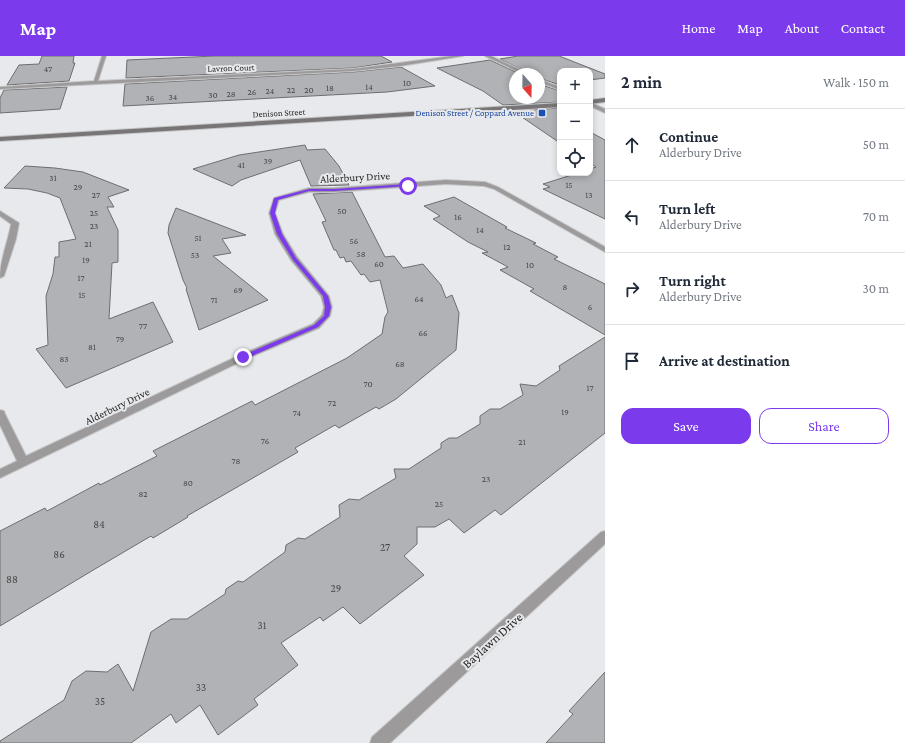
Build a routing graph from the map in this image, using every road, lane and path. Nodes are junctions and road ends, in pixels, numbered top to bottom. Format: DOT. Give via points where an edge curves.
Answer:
graph roads {
  1 [pos="104,56"];
  2 [pos="461,56"];
  3 [pos="487,56"];
  4 [pos="514,68"];
  5 [pos="96,82"];
  6 [pos="545,83"];
  7 [pos="0,88"];
  8 [pos="557,88"];
  9 [pos="605,100"];
  10 [pos="593,102"];
  11 [pos="592,104"];
  12 [pos="557,105"];
  13 [pos="605,111"];
  14 [pos="0,139"];
  15 [pos="0,213"];
  16 [pos="605,250"];
  17 [pos="0,276"];
  18 [pos="0,414"];
  19 [pos="24,463"];
  20 [pos="0,474"];
  21 [pos="605,536"];
  22 [pos="378,743"];
  1 -- 5 [label="street"];
  2 -- 5 [label="street, Lavron Court" via="396,66 338,71"];
  3 -- 4 [label="street"];
  5 -- 7 [label="street, Lavron Court"];
  6 -- 8 [label="street"];
  9 -- 10 [label="street"];
  11 -- 13 [label="street"];
  12 -- 14 [label="street, Denison Street"];
  15 -- 17 [label="street" via="15,223"];
  16 -- 19 [label="street, Alderbury Drive" via="485,184 446,182 309,190 276,199 272,213 279,234 294,258 325,296 328,307 326,316 316,326 243,357"];
  18 -- 19 [label="street"];
  19 -- 20 [label="street, Alderbury Drive"];
  21 -- 22 [label="street, Baylawn Drive"];
}
